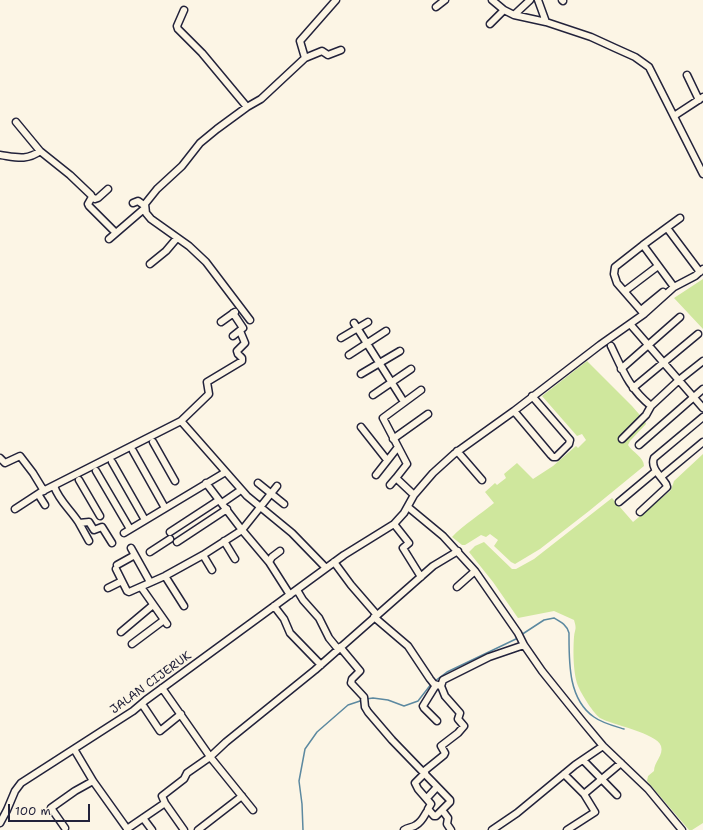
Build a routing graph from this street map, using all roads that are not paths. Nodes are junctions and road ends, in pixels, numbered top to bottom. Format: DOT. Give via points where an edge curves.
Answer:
graph roads {
  1 [pos="336,0"];
  2 [pos="445,0"];
  3 [pos="492,0"];
  4 [pos="530,0"];
  5 [pos="538,0"];
  6 [pos="436,7"];
  7 [pos="184,10"];
  8 [pos="504,10"];
  9 [pos="514,14"];
  10 [pos="546,22"];
  11 [pos="490,24"];
  12 [pos="341,50"];
  13 [pos="305,58"];
  14 [pos="687,75"];
  15 [pos="701,99"];
  16 [pos="246,107"];
  17 [pos="674,116"];
  18 [pos="16,122"];
  19 [pos="40,152"];
  20 [pos="0,155"];
  21 [pos="703,174"];
  22 [pos="108,189"];
  23 [pos="92,197"];
  24 [pos="133,203"];
  25 [pos="145,207"];
  26 [pos="680,218"];
  27 [pos="667,228"];
  28 [pos="116,233"];
  29 [pos="177,238"];
  30 [pos="109,239"];
  31 [pos="643,245"];
  32 [pos="150,264"];
  33 [pos="658,266"];
  34 [pos="701,271"];
  35 [pos="673,286"];
  36 [pos="625,291"];
  37 [pos="240,308"];
  38 [pos="643,312"];
  39 [pos="233,313"];
  40 [pos="680,317"];
  41 [pos="250,320"];
  42 [pos="221,322"];
  43 [pos="368,322"];
  44 [pos="630,324"];
  45 [pos="356,326"];
  46 [pos="240,331"];
  47 [pos="386,331"];
  48 [pos="698,334"];
  49 [pos="232,336"];
  50 [pos="341,338"];
  51 [pos="368,343"];
  52 [pos="648,345"];
  53 [pos="611,346"];
  54 [pos="400,350"];
  55 [pos="349,354"];
  56 [pos="703,361"];
  57 [pos="664,362"];
  58 [pos="380,363"];
  59 [pos="411,369"];
  60 [pos="621,369"];
  61 [pos="361,374"];
  62 [pos="679,380"];
  63 [pos="391,382"];
  64 [pos="633,388"];
  65 [pos="703,389"];
  66 [pos="421,390"];
  67 [pos="373,395"];
  68 [pos="532,396"];
  69 [pos="694,397"];
  70 [pos="404,402"];
  71 [pos="651,406"];
  72 [pos="703,408"];
  73 [pos="514,410"];
  74 [pos="428,414"];
  75 [pos="703,417"];
  76 [pos="182,421"];
  77 [pos="361,427"];
  78 [pos="393,439"];
  79 [pos="622,439"];
  80 [pos="153,442"];
  81 [pos="703,442"];
  82 [pos="639,445"];
  83 [pos="398,447"];
  84 [pos="457,451"];
  85 [pos="133,452"];
  86 [pos="0,458"];
  87 [pos="387,460"];
  88 [pos="112,462"];
  89 [pos="96,471"];
  90 [pos="656,471"];
  91 [pos="224,473"];
  92 [pos="376,475"];
  93 [pos="661,477"];
  94 [pos="396,478"];
  95 [pos="80,480"];
  96 [pos="482,480"];
  97 [pos="175,481"];
  98 [pos="206,483"];
  99 [pos="258,483"];
  100 [pos="390,485"];
  101 [pos="54,486"];
  102 [pos="277,486"];
  103 [pos="44,491"];
  104 [pos="238,492"];
  105 [pos="271,493"];
  106 [pos="38,494"];
  107 [pos="414,495"];
  108 [pos="221,501"];
  109 [pos="619,502"];
  110 [pos="284,504"];
  111 [pos="45,505"];
  112 [pos="259,507"];
  113 [pos="408,507"];
  114 [pos="165,508"];
  115 [pos="15,509"];
  116 [pos="227,509"];
  117 [pos="640,512"];
  118 [pos="100,516"];
  119 [pos="145,520"];
  120 [pos="79,523"];
  121 [pos="394,524"];
  122 [pos="130,529"];
  123 [pos="94,530"];
  124 [pos="242,530"];
  125 [pos="170,532"];
  126 [pos="124,533"];
  127 [pos="85,534"];
  128 [pos="170,539"];
  129 [pos="89,541"];
  130 [pos="224,541"];
  131 [pos="177,542"];
  132 [pos="112,543"];
  133 [pos="131,548"];
  134 [pos="280,551"];
  135 [pos="458,551"];
  136 [pos="150,552"];
  137 [pos="135,555"];
  138 [pos="203,555"];
  139 [pos="235,559"];
  140 [pos="270,562"];
  141 [pos="334,562"];
  142 [pos="433,566"];
  143 [pos="326,568"];
  144 [pos="212,570"];
  145 [pos="475,570"];
  146 [pos="438,572"];
  147 [pos="165,576"];
  148 [pos="421,577"];
  149 [pos="122,581"];
  150 [pos="150,582"];
  151 [pos="141,587"];
  152 [pos="457,587"];
  153 [pos="108,588"];
  154 [pos="297,590"];
  155 [pos="290,595"];
  156 [pos="153,605"];
  157 [pos="184,606"];
  158 [pos="274,606"];
  159 [pos="376,616"];
  160 [pos="120,632"];
  161 [pos="523,643"];
  162 [pos="132,644"];
  163 [pos="339,648"];
  164 [pos="321,665"];
  165 [pos="436,684"];
  166 [pos="162,688"];
  167 [pos="142,704"];
  168 [pos="181,714"];
  169 [pos="437,721"];
  170 [pos="603,746"];
  171 [pos="74,749"];
  172 [pos="210,757"];
  173 [pos="583,760"];
  174 [pos="620,764"];
  175 [pos="424,773"];
  176 [pos="564,774"];
  177 [pos="601,780"];
  178 [pos="93,781"];
  179 [pos="437,787"];
  180 [pos="584,794"];
  181 [pos="617,795"];
  182 [pos="242,796"];
  183 [pos="426,798"];
  184 [pos="165,803"];
  185 [pos="253,810"];
  186 [pos="428,810"];
  187 [pos="442,810"];
  188 [pos="143,818"];
  189 [pos="0,823"];
  190 [pos="64,828"];
  191 [pos="494,829"];
  192 [pos="127,830"];
  193 [pos="152,830"];
  194 [pos="184,830"];
  195 [pos="198,830"];
  196 [pos="404,830"];
  197 [pos="451,830"];
  198 [pos="567,830"];
  199 [pos="682,830"];
  1 -- 13 [label="street" via="300,41"];
  2 -- 6 [label="street"];
  3 -- 8 [label="street"];
  4 -- 9 [label="street"];
  5 -- 10 [label="street"];
  7 -- 16 [label="street" via="178,29 202,53"];
  8 -- 9 [label="street"];
  8 -- 11 [label="street"];
  9 -- 10 [label="street"];
  10 -- 17 [label="street" via="591,37 642,61 649,67"];
  12 -- 13 [label="street" via="328,55 322,51"];
  13 -- 16 [label="street" via="260,99"];
  14 -- 15 [label="street"];
  15 -- 17 [label="street"];
  16 -- 25 [label="street" via="200,143 182,166 157,188"];
  17 -- 21 [label="street"];
  18 -- 19 [label="street"];
  19 -- 20 [label="street" via="22,158"];
  19 -- 23 [label="street" via="70,175"];
  22 -- 23 [label="street" via="98,198"];
  23 -- 28 [label="street" via="89,206"];
  24 -- 25 [label="street" via="138,201"];
  25 -- 28 [label="street"];
  25 -- 29 [label="street" via="151,219"];
  26 -- 27 [label="street"];
  27 -- 31 [label="street"];
  27 -- 34 [label="street"];
  28 -- 30 [label="street"];
  29 -- 32 [label="street"];
  29 -- 37 [label="street" via="206,262"];
  31 -- 33 [label="street"];
  31 -- 36 [label="street" via="614,268 615,281"];
  33 -- 35 [label="street"];
  33 -- 36 [label="street"];
  34 -- 35 [label="street, JALAN CIJERUK"];
  35 -- 38 [label="street, JALAN CIJERUK"];
  36 -- 38 [label="street"];
  37 -- 39 [label="street"];
  37 -- 41 [label="street"];
  38 -- 44 [label="street, JALAN CIJERUK"];
  39 -- 42 [label="street"];
  39 -- 46 [label="street" via="243,327"];
  40 -- 52 [label="street"];
  43 -- 45 [label="street"];
  44 -- 52 [label="street"];
  44 -- 68 [label="street, JALAN CIJERUK"];
  45 -- 50 [label="street"];
  45 -- 51 [label="street"];
  46 -- 49 [label="street"];
  46 -- 76 [label="street" via="246,343 237,352 242,361 207,382 209,394"];
  47 -- 51 [label="street"];
  48 -- 57 [label="street"];
  51 -- 55 [label="street"];
  51 -- 58 [label="street"];
  52 -- 57 [label="street"];
  52 -- 60 [label="street"];
  53 -- 60 [label="street"];
  54 -- 58 [label="street"];
  56 -- 62 [label="street"];
  57 -- 62 [label="street"];
  57 -- 64 [label="street"];
  58 -- 61 [label="street"];
  58 -- 63 [label="street"];
  59 -- 63 [label="street"];
  60 -- 64 [label="street"];
  62 -- 69 [label="street"];
  62 -- 71 [label="street"];
  63 -- 67 [label="street"];
  63 -- 70 [label="street"];
  64 -- 71 [label="street"];
  65 -- 69 [label="street"];
  66 -- 70 [label="street"];
  68 -- 73 [label="street, JALAN CIJERUK"];
  68 -- 73 [label="street" via="570,440 556,457 552,457"];
  69 -- 72 [label="street"];
  69 -- 82 [label="street"];
  70 -- 78 [label="street" via="383,418"];
  71 -- 79 [label="street" via="646,415"];
  73 -- 84 [label="street, JALAN CIJERUK"];
  74 -- 78 [label="street"];
  75 -- 90 [label="street" via="654,458 653,465"];
  76 -- 101 [label="street"];
  76 -- 112 [label="street"];
  77 -- 87 [label="street"];
  78 -- 83 [label="street"];
  80 -- 97 [label="street"];
  81 -- 93 [label="street"];
  83 -- 87 [label="street"];
  83 -- 94 [label="street" via="407,465"];
  84 -- 96 [label="street"];
  84 -- 107 [label="street, JALAN CIJERUK"];
  85 -- 114 [label="street"];
  86 -- 103 [label="street" via="5,463 20,456"];
  87 -- 92 [label="street"];
  88 -- 119 [label="street"];
  89 -- 122 [label="street"];
  90 -- 93 [label="street"];
  90 -- 109 [label="street"];
  91 -- 98 [label="street"];
  93 -- 117 [label="street" via="666,488"];
  94 -- 100 [label="street"];
  94 -- 107 [label="street"];
  95 -- 118 [label="street"];
  98 -- 108 [label="street"];
  98 -- 114 [label="street"];
  99 -- 105 [label="street"];
  101 -- 103 [label="street"];
  101 -- 120 [label="street" via="58,496"];
  102 -- 105 [label="street"];
  103 -- 106 [label="street"];
  104 -- 108 [label="street"];
  105 -- 110 [label="street"];
  105 -- 112 [label="street"];
  106 -- 111 [label="street"];
  106 -- 115 [label="street"];
  107 -- 113 [label="street, JALAN CIJERUK"];
  108 -- 116 [label="street"];
  108 -- 125 [label="street"];
  112 -- 124 [label="street"];
  112 -- 143 [label="street" via="292,533"];
  113 -- 121 [label="street, JALAN CIJERUK"];
  113 -- 135 [label="street"];
  114 -- 119 [label="street"];
  116 -- 124 [label="street"];
  116 -- 131 [label="street"];
  119 -- 122 [label="street"];
  120 -- 123 [label="street" via="89,522"];
  120 -- 127 [label="street"];
  121 -- 141 [label="street, JALAN CIJERUK"];
  121 -- 148 [label="street" via="409,543 403,548"];
  122 -- 126 [label="street"];
  123 -- 127 [label="street"];
  123 -- 132 [label="street" via="103,527"];
  124 -- 130 [label="street"];
  124 -- 140 [label="street"];
  127 -- 129 [label="street"];
  128 -- 136 [label="street"];
  130 -- 138 [label="street"];
  130 -- 139 [label="street"];
  133 -- 137 [label="street"];
  134 -- 140 [label="street"];
  135 -- 142 [label="street"];
  135 -- 145 [label="street"];
  137 -- 149 [label="street" via="117,567"];
  137 -- 150 [label="street"];
  138 -- 144 [label="street"];
  138 -- 147 [label="street"];
  140 -- 155 [label="street"];
  141 -- 143 [label="street, JALAN CIJERUK"];
  141 -- 159 [label="street"];
  142 -- 146 [label="street"];
  142 -- 148 [label="street"];
  143 -- 154 [label="street, JALAN CIJERUK"];
  145 -- 152 [label="street"];
  145 -- 161 [label="street"];
  147 -- 150 [label="street"];
  147 -- 157 [label="street"];
  148 -- 159 [label="street"];
  149 -- 151 [label="street" via="129,592"];
  149 -- 153 [label="street"];
  150 -- 151 [label="street"];
  151 -- 156 [label="street"];
  154 -- 155 [label="street, JALAN CIJERUK"];
  154 -- 163 [label="street" via="319,618 329,638"];
  155 -- 158 [label="street, JALAN CIJERUK"];
  156 -- 160 [label="street"];
  156 -- 162 [label="street" via="166,622"];
  158 -- 164 [label="street" via="290,633"];
  158 -- 166 [label="street, JALAN CIJERUK"];
  159 -- 163 [label="street"];
  159 -- 165 [label="street" via="408,646"];
  161 -- 165 [label="street"];
  161 -- 170 [label="street" via="542,671"];
  163 -- 164 [label="street"];
  163 -- 175 [label="street" via="360,671 351,683 365,701 368,712"];
  164 -- 172 [label="street"];
  165 -- 169 [label="street" via="423,706"];
  165 -- 175 [label="street" via="460,713 458,719 464,726 441,746 444,755"];
  166 -- 167 [label="street, JALAN CIJERUK"];
  166 -- 168 [label="street"];
  167 -- 168 [label="street" via="160,731"];
  167 -- 171 [label="street, JALAN CIJERUK"];
  168 -- 172 [label="street"];
  170 -- 173 [label="street"];
  170 -- 174 [label="street"];
  171 -- 178 [label="street"];
  171 -- 189 [label="street, JALAN CIJERUK" via="21,783"];
  172 -- 182 [label="street"];
  172 -- 184 [label="street" via="186,773 184,779 162,795"];
  173 -- 176 [label="street"];
  173 -- 177 [label="street"];
  174 -- 177 [label="street"];
  174 -- 199 [label="street" via="648,789"];
  175 -- 179 [label="street"];
  175 -- 183 [label="street" via="415,784"];
  176 -- 180 [label="street"];
  176 -- 191 [label="street"];
  177 -- 180 [label="street"];
  177 -- 181 [label="street"];
  178 -- 190 [label="street" via="52,806"];
  178 -- 192 [label="street"];
  179 -- 183 [label="street"];
  179 -- 187 [label="street" via="450,800"];
  180 -- 198 [label="street" via="595,812"];
  182 -- 185 [label="street"];
  182 -- 195 [label="street"];
  183 -- 186 [label="street" via="431,804"];
  184 -- 188 [label="street"];
  184 -- 194 [label="street"];
  186 -- 187 [label="street" via="435,816"];
  186 -- 196 [label="street" via="417,825"];
  187 -- 197 [label="street" via="448,818 447,824"];
  188 -- 192 [label="street"];
  188 -- 193 [label="street"];
}
